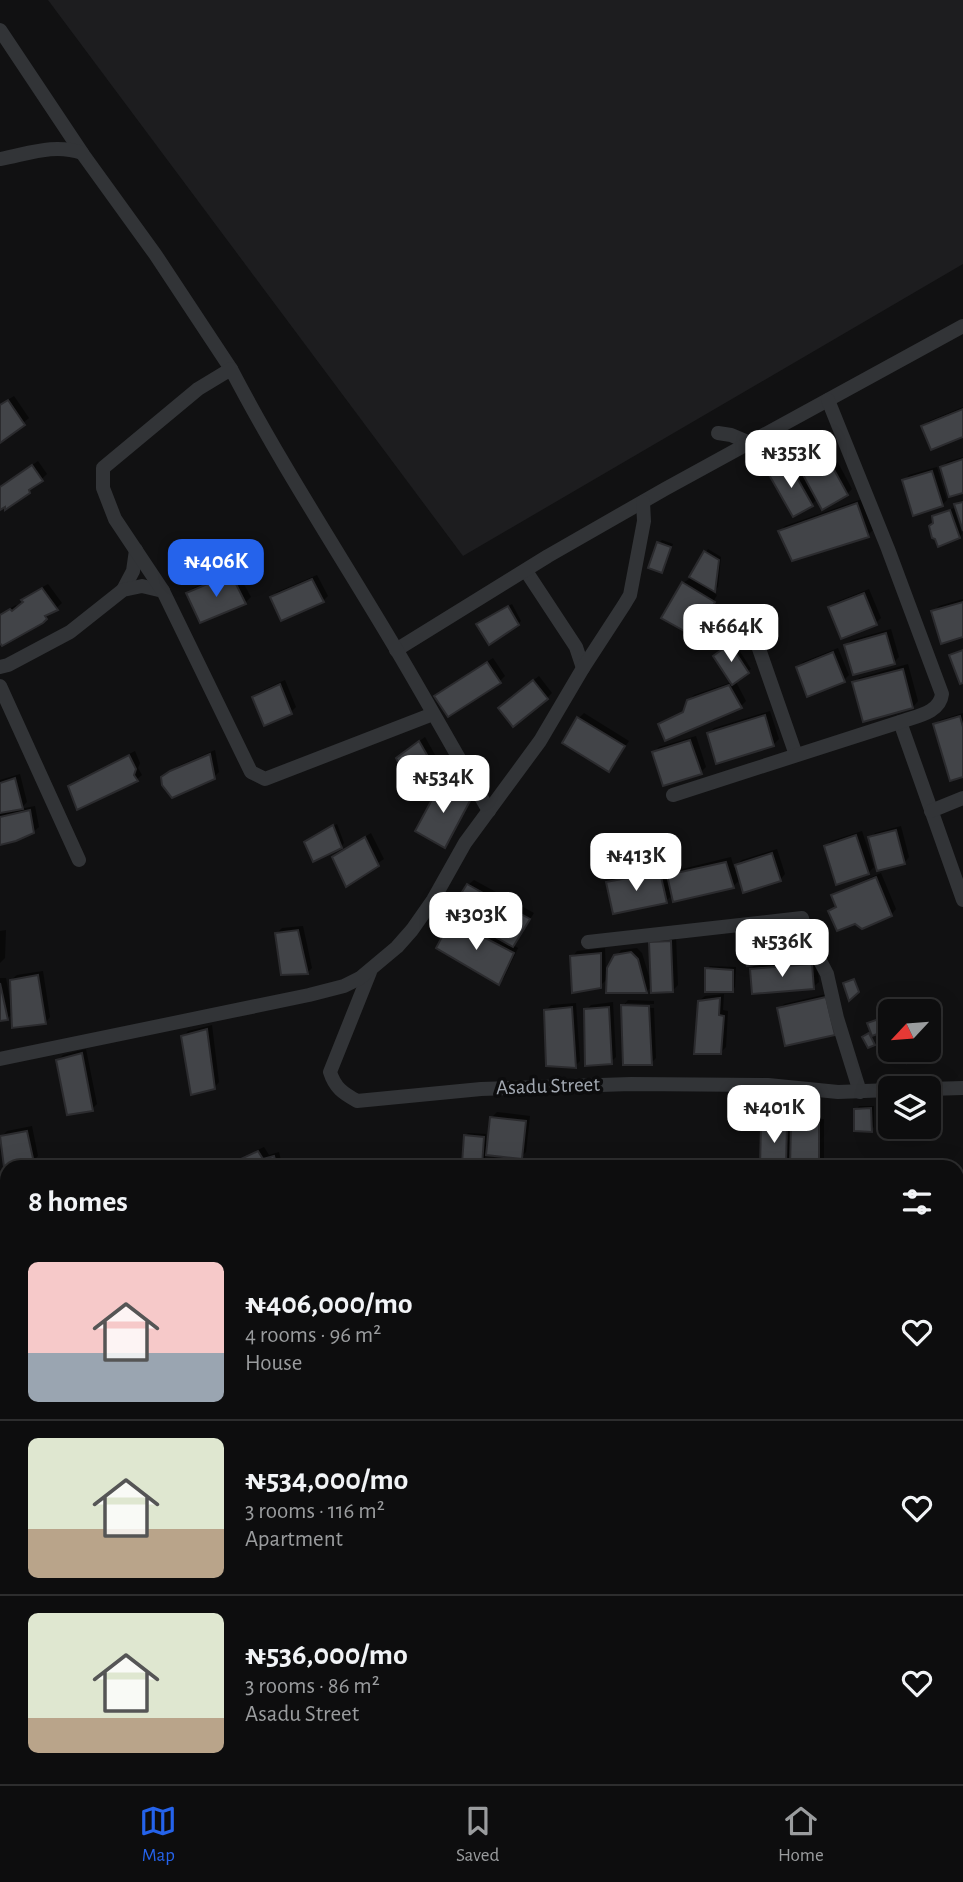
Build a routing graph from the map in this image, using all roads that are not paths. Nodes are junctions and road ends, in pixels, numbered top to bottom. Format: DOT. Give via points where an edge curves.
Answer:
graph roads {
  1 [pos="0,30"];
  2 [pos="82,153"];
  3 [pos="0,159"];
  4 [pos="963,326"];
  5 [pos="231,369"];
  6 [pos="828,400"];
  7 [pos="718,433"];
  8 [pos="750,443"];
  9 [pos="643,502"];
  10 [pos="136,551"];
  11 [pos="526,571"];
  12 [pos="123,590"];
  13 [pos="163,591"];
  14 [pos="757,643"];
  15 [pos="396,650"];
  16 [pos="0,667"];
  17 [pos="583,667"];
  18 [pos="0,686"];
  19 [pos="433,714"];
  20 [pos="900,722"];
  21 [pos="796,755"];
  22 [pos="673,795"];
  23 [pos="963,799"];
  24 [pos="489,811"];
  25 [pos="931,811"];
  26 [pos="79,860"];
  27 [pos="963,900"];
  28 [pos="588,942"];
  29 [pos="371,970"];
  30 [pos="0,1059"];
  31 [pos="963,1087"];
  32 [pos="941,1088"];
  33 [pos="878,1091"];
  34 [pos="860,1092"];
  1 -- 2 [label="street"];
  2 -- 3 [label="street" via="51,148"];
  2 -- 5 [label="street"];
  4 -- 6 [label="street"];
  5 -- 10 [label="street" via="198,389 103,468 103,488 115,519"];
  5 -- 15 [label="street" via="266,436"];
  6 -- 8 [label="street"];
  6 -- 20 [label="street" via="942,694 937,708"];
  7 -- 8 [label="street"];
  8 -- 9 [label="street"];
  9 -- 11 [label="street"];
  9 -- 17 [label="street" via="644,522 630,595"];
  10 -- 12 [label="street"];
  10 -- 13 [label="street"];
  11 -- 15 [label="street"];
  11 -- 17 [label="street" via="576,647"];
  12 -- 13 [label="street" via="142,586"];
  12 -- 16 [label="street" via="70,632"];
  13 -- 19 [label="street" via="241,754 251,772 265,779"];
  14 -- 21 [label="street"];
  15 -- 19 [label="street"];
  17 -- 24 [label="street" via="540,741"];
  18 -- 26 [label="street"];
  19 -- 24 [label="street"];
  20 -- 21 [label="street"];
  20 -- 25 [label="street"];
  21 -- 22 [label="street"];
  23 -- 25 [label="street"];
  24 -- 29 [label="street" via="412,930"];
  25 -- 27 [label="street"];
  28 -- 34 [label="street" via="802,918 827,974"];
  29 -- 30 [label="street" via="344,986 309,995"];
  29 -- 34 [label="street, Asadu Street" via="330,1072 334,1085 357,1101 481,1089 631,1084 768,1085"];
  31 -- 32 [label="street"];
  33 -- 34 [label="street, Asadu Street"];
}
